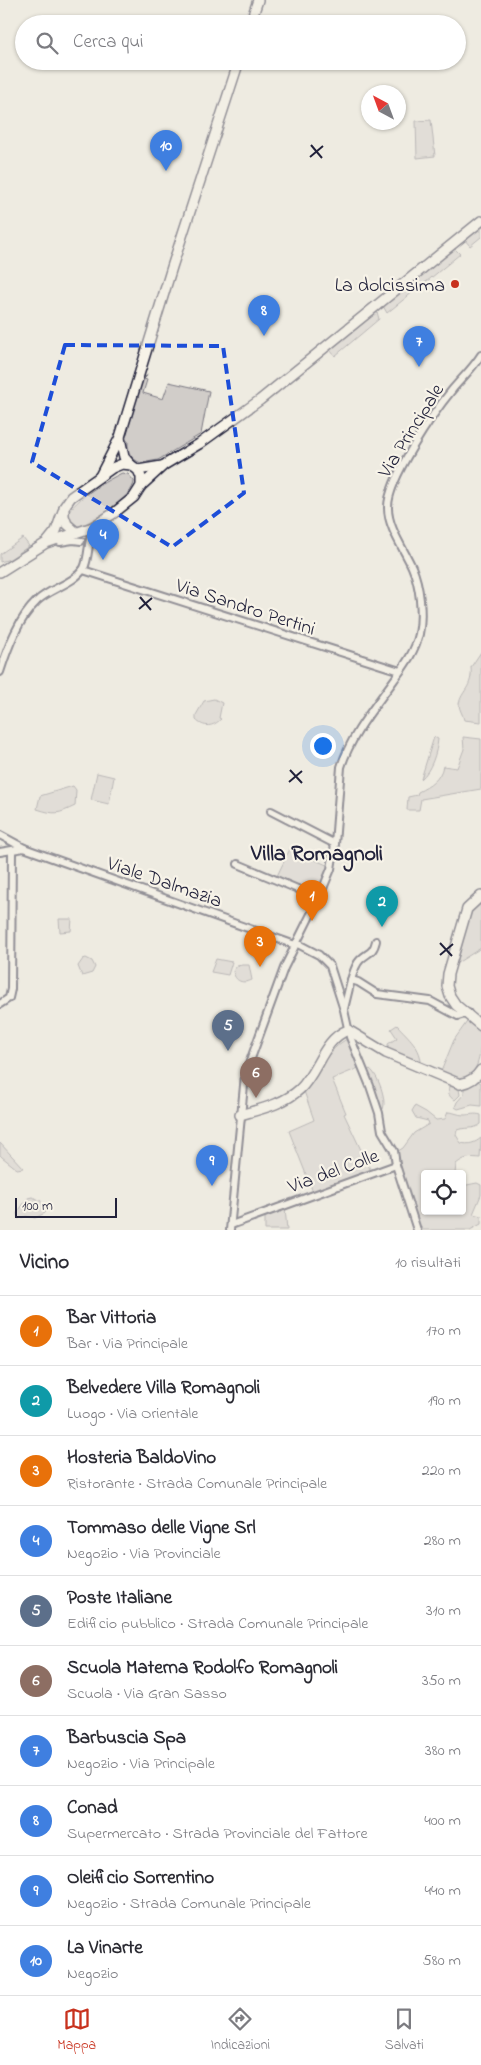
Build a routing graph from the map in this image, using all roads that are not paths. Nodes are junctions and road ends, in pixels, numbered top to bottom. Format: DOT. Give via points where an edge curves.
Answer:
graph roads {
  1 [pos="258,0"];
  2 [pos="253,15"];
  3 [pos="236,70"];
  4 [pos="481,221"];
  5 [pos="481,355"];
  6 [pos="479,363"];
  7 [pos="120,438"];
  8 [pos="164,465"];
  9 [pos="135,467"];
  10 [pos="100,476"];
  11 [pos="141,486"];
  12 [pos="64,508"];
  13 [pos="93,527"];
  14 [pos="76,532"];
  15 [pos="81,541"];
  16 [pos="46,543"];
  17 [pos="35,550"];
  18 [pos="86,552"];
  19 [pos="83,570"];
  20 [pos="0,572"];
  21 [pos="400,671"];
  22 [pos="0,672"];
  23 [pos="271,811"];
  24 [pos="0,834"];
  25 [pos="335,844"];
  26 [pos="24,848"];
  27 [pos="12,851"];
  28 [pos="0,852"];
  29 [pos="238,864"];
  30 [pos="481,896"];
  31 [pos="319,898"];
  32 [pos="376,941"];
  33 [pos="296,944"];
  34 [pos="351,980"];
  35 [pos="0,1004"];
  36 [pos="344,1009"];
  37 [pos="468,1013"];
  38 [pos="481,1026"];
  39 [pos="348,1030"];
  40 [pos="481,1070"];
  41 [pos="240,1115"];
  42 [pos="396,1165"];
  43 [pos="230,1228"];
  44 [pos="417,1230"];
  1 -- 2 [label="main road"];
  3 -- 7 [label="main road"];
  4 -- 8 [label="main road" via="260,400"];
  5 -- 6 [label="street, Via Principale"];
  6 -- 21 [label="street, Via Principale" via="443,402 410,453 390,492 390,519 415,574 420,607 420,627 415,646"];
  7 -- 9 [label="main road" via="124,457"];
  7 -- 10 [label="main road"];
  8 -- 9 [label="main road"];
  8 -- 11 [label="main road"];
  9 -- 10 [label="main road" via="122,464"];
  9 -- 11 [label="main road" via="142,478"];
  10 -- 12 [label="main road" via="71,497"];
  11 -- 13 [label="main road" via="124,506"];
  12 -- 14 [label="main road" via="67,524"];
  12 -- 16 [label="main road" via="56,532"];
  13 -- 14 [label="main road"];
  13 -- 18 [label="street"];
  14 -- 15 [label="street"];
  14 -- 16 [label="main road"];
  15 -- 17 [label="street" via="65,541"];
  15 -- 18 [label="street"];
  16 -- 17 [label="main road"];
  17 -- 20 [label="main road"];
  18 -- 19 [label="street"];
  19 -- 21 [label="street, Via Sandro Pertini"];
  19 -- 22 [label="street" via="37,600 15,632"];
  21 -- 25 [label="street, Via Principale" via="357,731 344,758"];
  23 -- 25 [label="street"];
  24 -- 26 [label="street, Viale Dalmazia"];
  25 -- 31 [label="street, Via Principale" via="331,869"];
  26 -- 27 [label="street"];
  26 -- 33 [label="street, Viale Dalmazia"];
  27 -- 28 [label="street"];
  27 -- 35 [label="street" via="11,989 8,998"];
  29 -- 31 [label="street"];
  30 -- 37 [label="main road" via="467,909 448,974 450,996 456,1006"];
  31 -- 33 [label="street, Via Principale"];
  32 -- 34 [label="street" via="371,952 360,961"];
  33 -- 36 [label="street, Viale Dalmazia" via="319,955 330,966"];
  33 -- 41 [label="street, Via Principale" via="245,1075"];
  34 -- 36 [label="street"];
  34 -- 37 [label="street" via="377,994 430,1001 458,1016"];
  36 -- 39 [label="street, Via del Colle"];
  37 -- 38 [label="main road"];
  39 -- 40 [label="main road" via="386,1053 460,1084 468,1083"];
  39 -- 41 [label="main road" via="328,1046 299,1089 278,1103"];
  39 -- 42 [label="street, Via del Colle" via="370,1086 382,1131 394,1151"];
  41 -- 43 [label="street, Via Principale"];
  42 -- 43 [label="street, Via del Colle"];
  42 -- 44 [label="street"];
}
